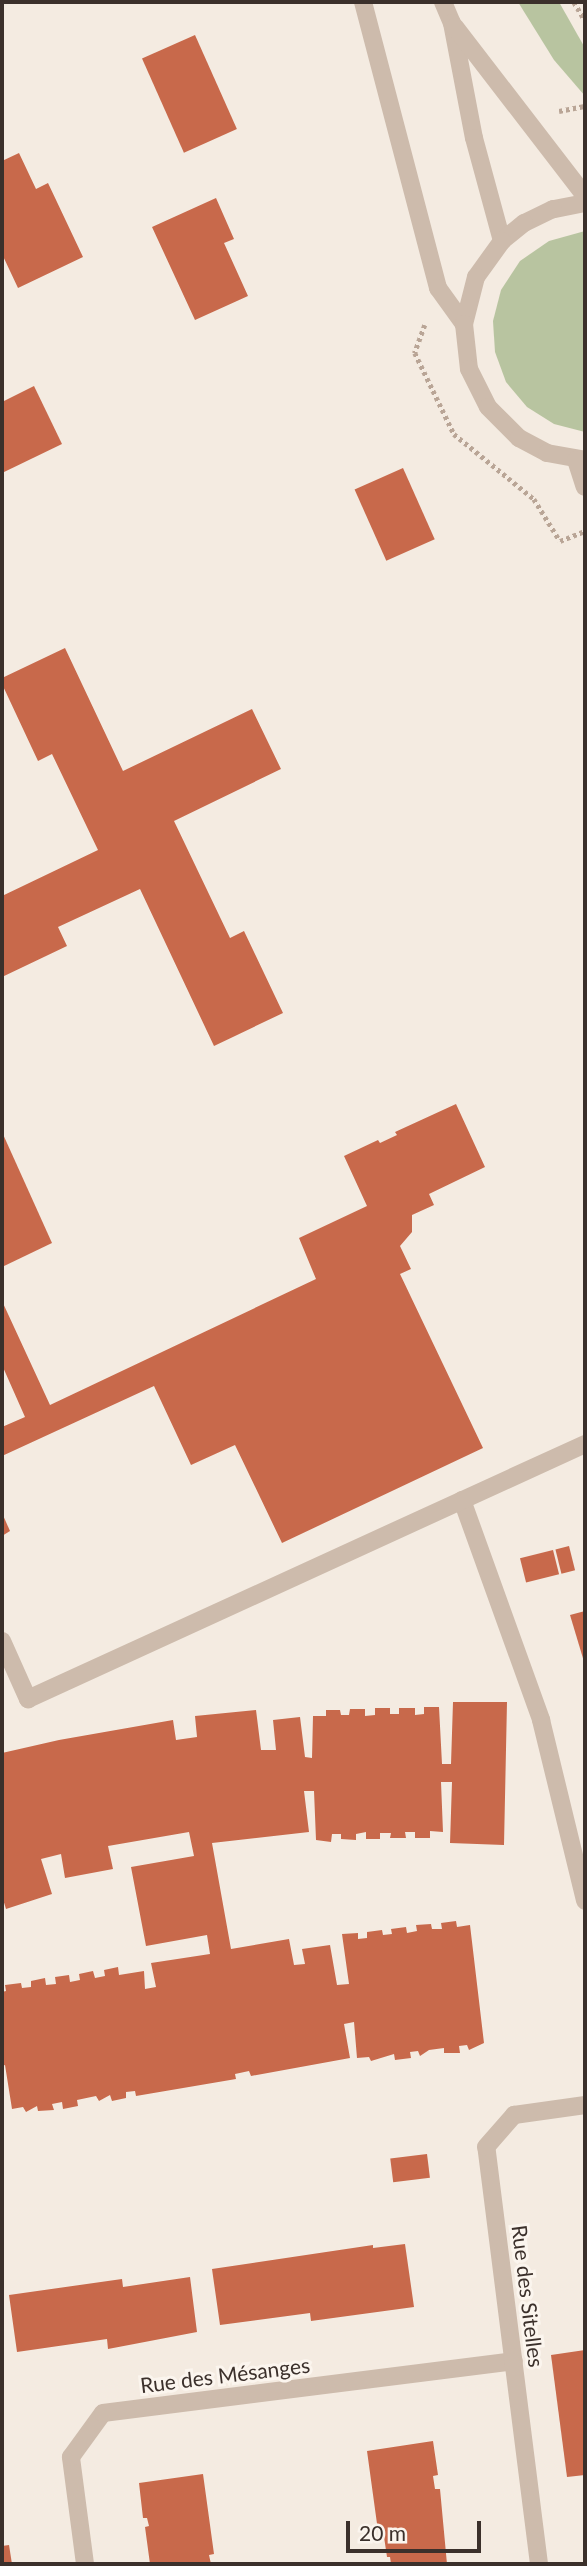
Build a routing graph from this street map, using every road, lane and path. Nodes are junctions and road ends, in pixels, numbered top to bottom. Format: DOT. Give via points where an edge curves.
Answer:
graph roads {
  1 [pos="363,2"];
  2 [pos="443,2"];
  3 [pos="574,2"];
  4 [pos="585,20"];
  5 [pos="452,23"];
  6 [pos="585,196"];
  7 [pos="585,203"];
  8 [pos="502,241"];
  9 [pos="464,324"];
  10 [pos="581,460"];
  11 [pos="585,487"];
  12 [pos="585,1444"];
  13 [pos="462,1500"];
  14 [pos="2,1641"];
  15 [pos="585,1901"];
  16 [pos="585,2105"];
  17 [pos="514,2361"];
  18 [pos="85,2564"];
  19 [pos="539,2564"];
  1 -- 9 [label="street" via="438,288"];
  2 -- 5 [label="street"];
  3 -- 4 [label="path"];
  5 -- 6 [label="street"];
  5 -- 8 [label="street" via="474,138"];
  7 -- 8 [label="street" via="553,209 524,223"];
  8 -- 9 [label="street" via="475,277"];
  9 -- 10 [label="street" via="469,369 488,407 519,438 547,453"];
  10 -- 11 [label="street"];
  12 -- 13 [label="street"];
  13 -- 14 [label="street" via="28,1699"];
  13 -- 15 [label="street" via="541,1720"];
  16 -- 17 [label="street, Rue des Sitelles" via="514,2115 486,2147"];
  17 -- 18 [label="street, Rue des Mésanges" via="103,2413 72,2457"];
  17 -- 19 [label="street, Rue des Sitelles"];
}
